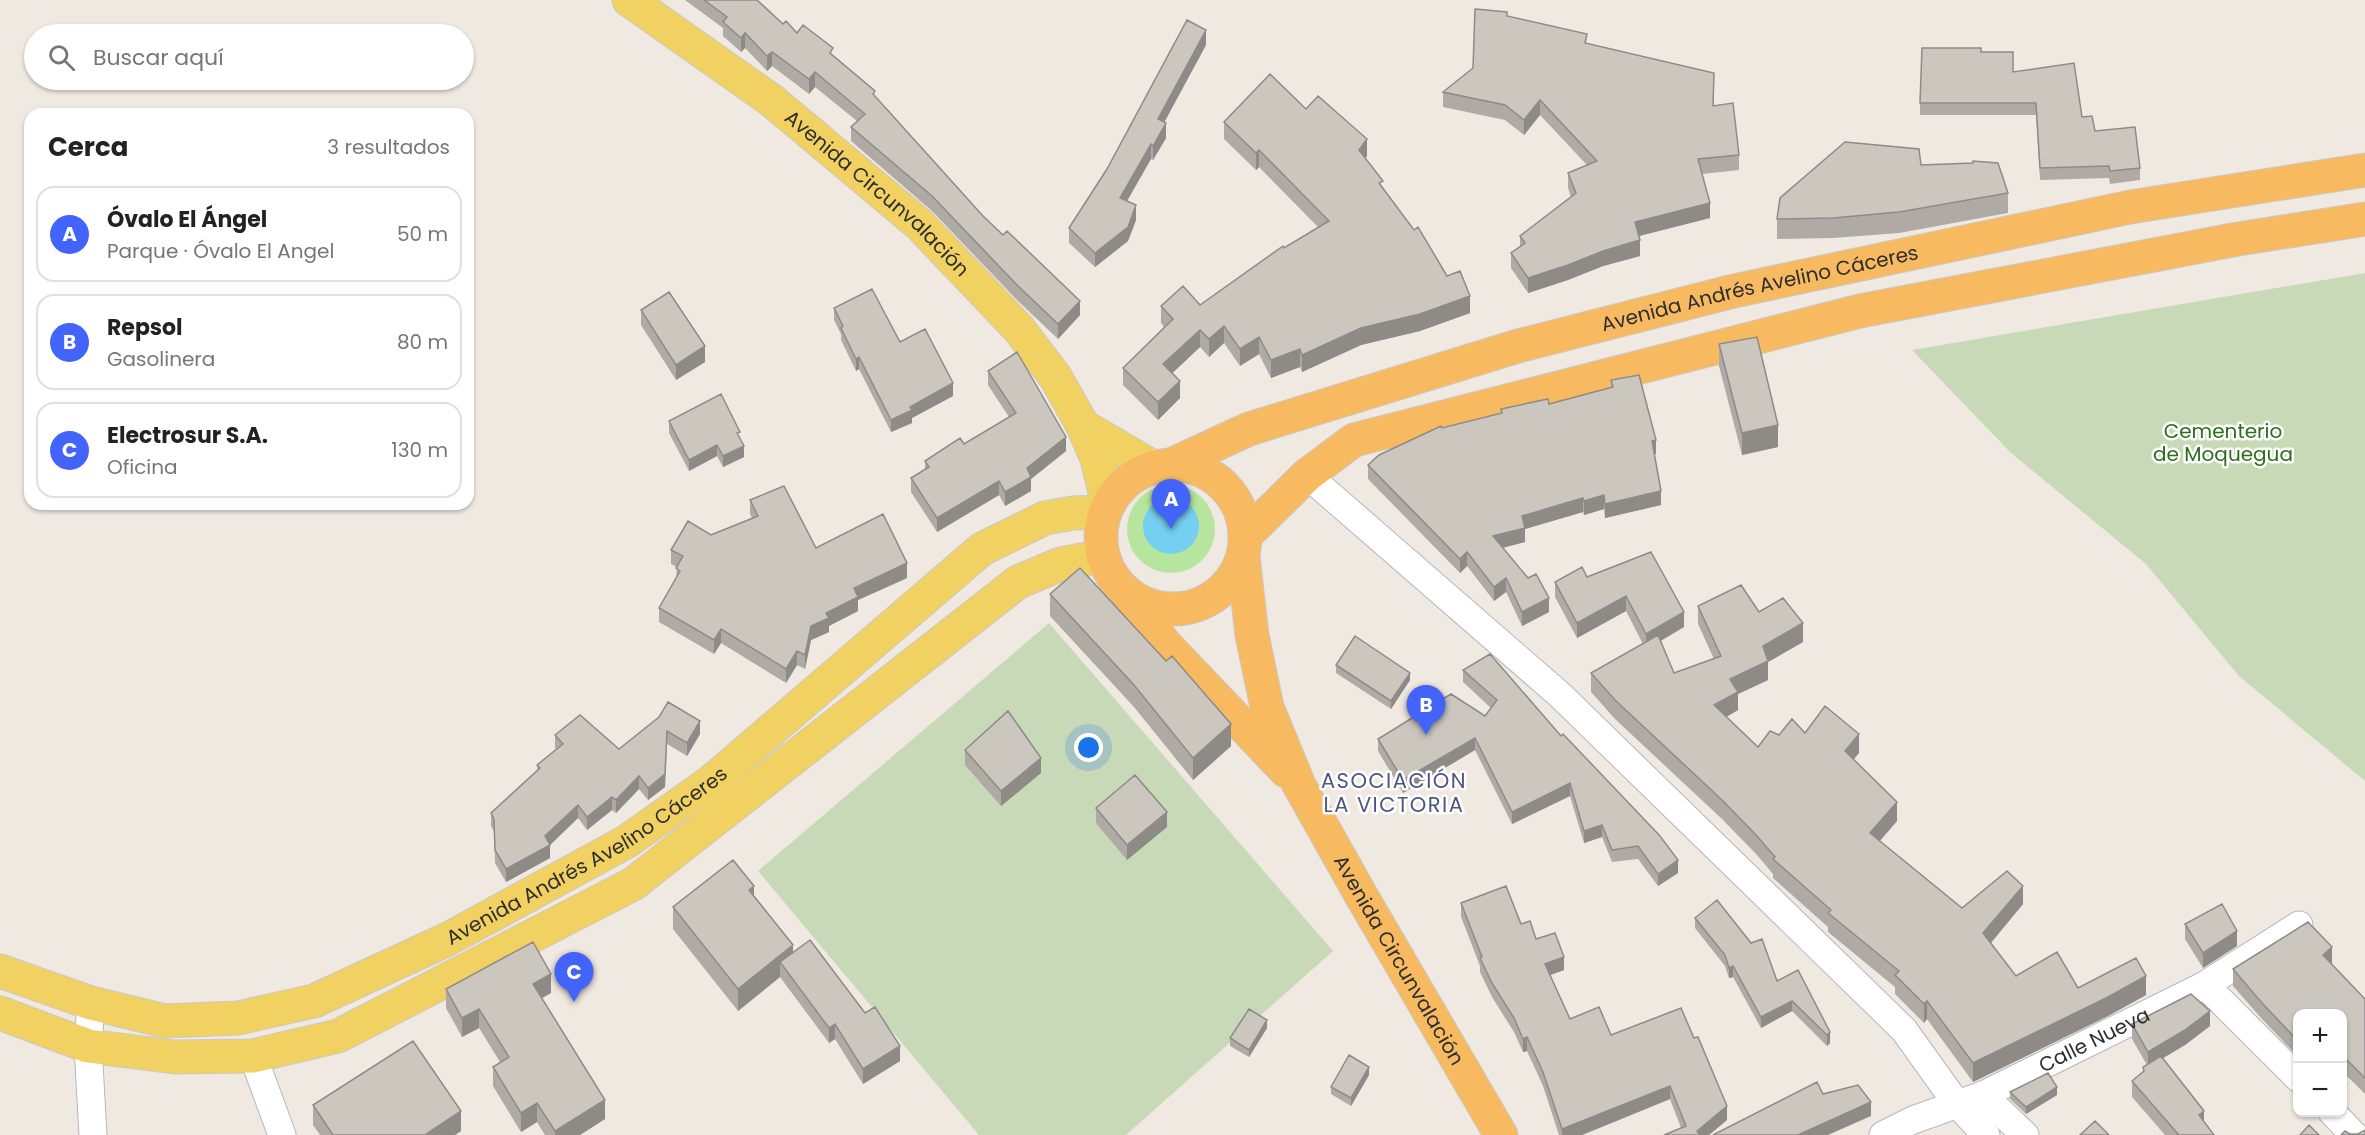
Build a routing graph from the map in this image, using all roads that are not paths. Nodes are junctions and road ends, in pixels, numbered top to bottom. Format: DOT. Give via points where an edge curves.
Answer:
graph roads {
  1 [pos="629,0"];
  2 [pos="2365,170"];
  3 [pos="2115,210"];
  4 [pos="2365,219"];
  5 [pos="2113,262"];
  6 [pos="1083,426"];
  7 [pos="1162,466"];
  8 [pos="1308,475"];
  9 [pos="1106,508"];
  10 [pos="1244,546"];
  11 [pos="1102,556"];
  12 [pos="1124,592"];
  13 [pos="1299,785"];
  14 [pos="2299,926"];
  15 [pos="0,971"];
  16 [pos="378,971"];
  17 [pos="2205,985"];
  18 [pos="91,1003"];
  19 [pos="0,1013"];
  20 [pos="381,1014"];
  21 [pos="88,1046"];
  22 [pos="253,1056"];
  23 [pos="2293,1073"];
  24 [pos="1983,1095"];
  25 [pos="1957,1104"];
  26 [pos="2336,1117"];
  27 [pos="93,1135"];
  28 [pos="282,1135"];
  29 [pos="1501,1135"];
  30 [pos="1883,1135"];
  31 [pos="1986,1135"];
  32 [pos="2025,1135"];
  33 [pos="2354,1135"];
  1 -- 6 [label="main road, Avenida Circunvalación" via="771,100 919,224 1019,329 1056,378"];
  2 -- 3 [label="highway, Avenida Andrés Avelino Cáceres"];
  3 -- 5 [label="highway"];
  3 -- 7 [label="highway, Avenida Andrés Avelino Cáceres" via="1745,289 1518,346 1249,429"];
  4 -- 5 [label="highway"];
  5 -- 8 [label="highway" via="1860,311 1354,440"];
  6 -- 7 [label="main road"];
  6 -- 9 [label="main road, Avenida Circunvalación" via="1096,459"];
  7 -- 9 [label="highway" via="1135,475 1119,488"];
  7 -- 10 [label="highway" via="1203,471 1229,491 1243,519"];
  8 -- 10 [label="highway"];
  8 -- 25 [label="street" via="1560,694 1904,1030"];
  9 -- 11 [label="highway" via="1100,528"];
  9 -- 16 [label="main road, Avenida Andrés Avelino Cáceres" via="1045,518 982,549 712,781 626,842 448,939"];
  10 -- 12 [label="highway" via="1236,574 1224,589 1193,607 1157,609"];
  10 -- 13 [label="highway, Avenida Circunvalación" via="1252,635 1267,707"];
  11 -- 12 [label="highway"];
  11 -- 20 [label="main road, Avenida Andrés Avelino Cáceres" via="1061,564 1018,582 633,884"];
  12 -- 13 [label="highway, Avenida Circunvalación" via="1165,644"];
  13 -- 29 [label="highway, Avenida Circunvalación"];
  14 -- 17 [label="street, Calle Nueva"];
  15 -- 18 [label="main road, Avenida Andrés Avelino Cáceres"];
  16 -- 18 [label="main road, Avenida Andrés Avelino Cáceres" via="314,1001 238,1018 165,1021"];
  16 -- 20 [label="main road"];
  17 -- 23 [label="street"];
  17 -- 24 [label="street, Calle Nueva"];
  18 -- 21 [label="street"];
  19 -- 21 [label="main road, Avenida Andrés Avelino Cáceres"];
  20 -- 22 [label="main road, Avenida Andrés Avelino Cáceres" via="338,1036"];
  21 -- 22 [label="main road, Avenida Andrés Avelino Cáceres" via="175,1057"];
  21 -- 27 [label="street"];
  22 -- 28 [label="street"];
  24 -- 25 [label="street, Calle Nueva"];
  24 -- 32 [label="street"];
  25 -- 30 [label="street, Calle Nueva"];
  25 -- 31 [label="street"];
  26 -- 33 [label="street"];
}
